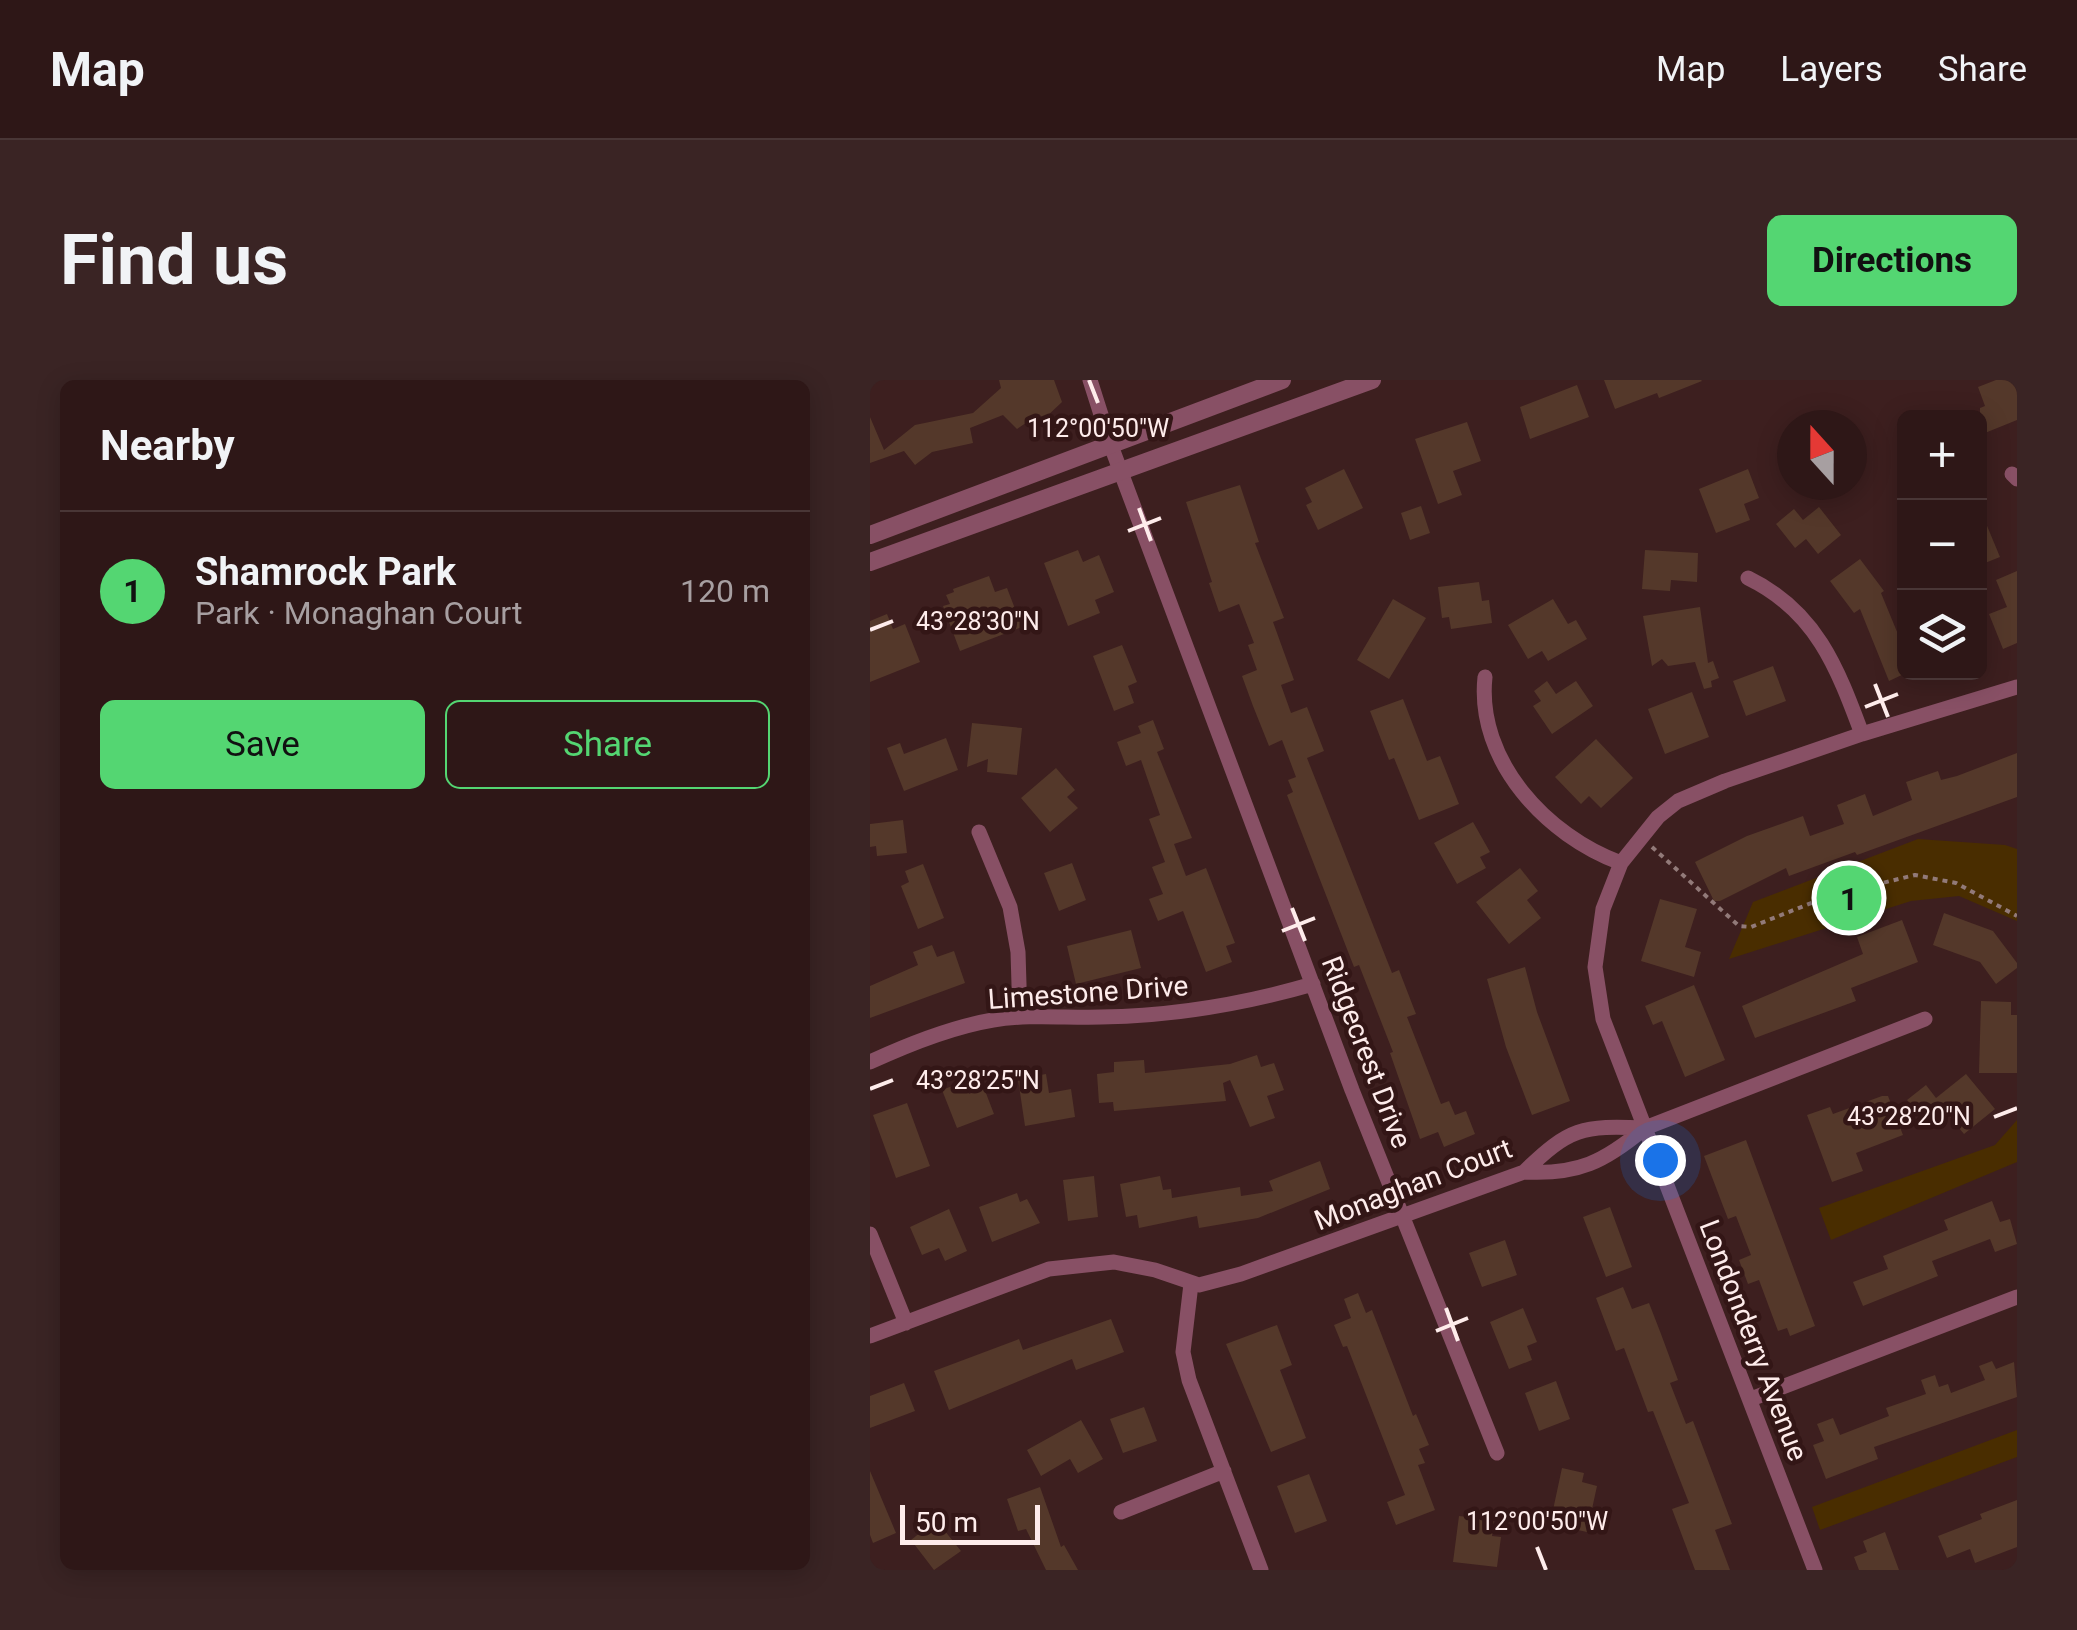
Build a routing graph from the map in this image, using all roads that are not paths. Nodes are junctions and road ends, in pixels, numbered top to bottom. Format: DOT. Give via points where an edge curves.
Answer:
graph roads {
  1 [pos="1090,380"];
  2 [pos="1282,380"];
  3 [pos="1372,380"];
  4 [pos="1110,443"];
  5 [pos="1120,471"];
  6 [pos="870,535"];
  7 [pos="870,562"];
  8 [pos="1748,578"];
  9 [pos="1485,677"];
  10 [pos="2017,687"];
  11 [pos="1862,734"];
  12 [pos="979,832"];
  13 [pos="1621,863"];
  14 [pos="1313,984"];
  15 [pos="1020,1017"];
  16 [pos="1925,1019"];
  17 [pos="870,1062"];
  18 [pos="1645,1128"];
  19 [pos="1524,1172"];
  20 [pos="1404,1217"];
  21 [pos="870,1234"];
  22 [pos="1191,1284"];
  23 [pos="2017,1296"];
  24 [pos="906,1323"];
  25 [pos="870,1336"];
  26 [pos="1751,1399"];
  27 [pos="1496,1453"];
  28 [pos="1224,1471"];
  29 [pos="1121,1512"];
  30 [pos="1260,1570"];
  31 [pos="1815,1570"];
  1 -- 4 [label="street, Ridgecrest Drive"];
  2 -- 4 [label="street"];
  3 -- 5 [label="street"];
  4 -- 5 [label="street, Ridgecrest Drive"];
  4 -- 6 [label="street"];
  5 -- 7 [label="street"];
  5 -- 14 [label="street, Ridgecrest Drive"];
  8 -- 11 [label="street" via="1807,620 1839,673"];
  9 -- 13 [label="street" via="1482,701 1492,738 1536,810 1590,852"];
  10 -- 11 [label="street, Londonderry Avenue"];
  11 -- 13 [label="street, Londonderry Avenue" via="1678,801"];
  12 -- 15 [label="street" via="1010,907"];
  13 -- 18 [label="street, Londonderry Avenue" via="1603,909 1595,966 1603,1019"];
  14 -- 15 [label="street, Limestone Drive" via="1210,1009"];
  14 -- 20 [label="street, Ridgecrest Drive"];
  15 -- 17 [label="street, Limestone Drive" via="932,1036"];
  16 -- 18 [label="street, Monaghan Court"];
  18 -- 19 [label="street" via="1612,1155 1580,1168"];
  18 -- 19 [label="street, Monaghan Court" via="1583,1130 1556,1141"];
  18 -- 26 [label="street, Londonderry Avenue"];
  19 -- 20 [label="street, Monaghan Court"];
  20 -- 22 [label="street, Monaghan Court" via="1240,1274"];
  20 -- 27 [label="street, Ridgecrest Drive"];
  21 -- 24 [label="street"];
  22 -- 24 [label="street" via="1141,1267 1083,1263 1049,1268"];
  22 -- 28 [label="street" via="1184,1352"];
  23 -- 26 [label="street"];
  24 -- 25 [label="street"];
  26 -- 31 [label="street, Londonderry Avenue"];
  28 -- 29 [label="street"];
  28 -- 30 [label="street"];
}
